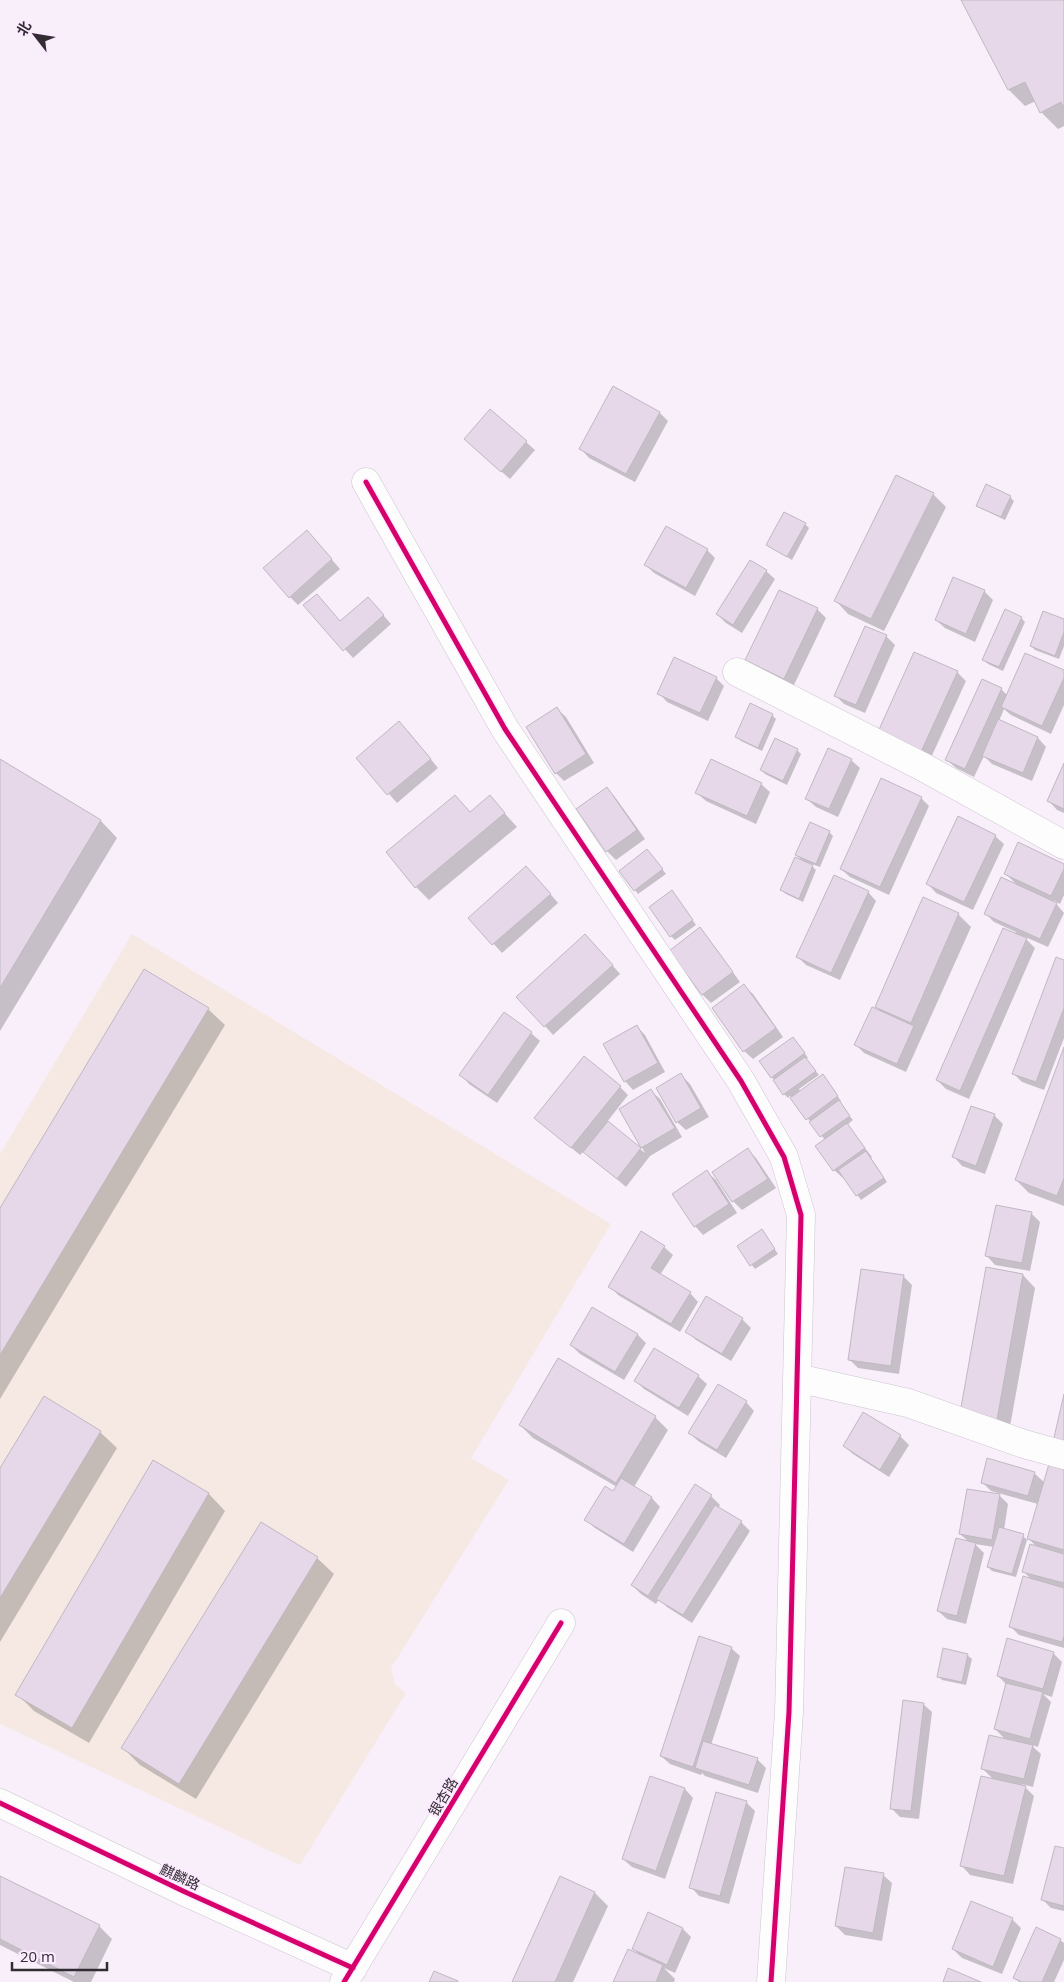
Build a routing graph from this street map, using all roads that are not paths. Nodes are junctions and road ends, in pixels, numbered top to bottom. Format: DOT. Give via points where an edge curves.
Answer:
graph roads {
  1 [pos="366,482"];
  2 [pos="737,672"];
  3 [pos="1064,845"];
  4 [pos="797,1378"];
  5 [pos="1064,1455"];
  6 [pos="562,1623"];
  7 [pos="0,1803"];
  8 [pos="348,1975"];
  9 [pos="771,1982"];
  1 -- 4 [label="street" via="505,729 741,1081 784,1156 801,1214"];
  2 -- 3 [label="street" via="923,767"];
  4 -- 5 [label="street" via="908,1403"];
  4 -- 9 [label="street" via="789,1712"];
  6 -- 8 [label="street, 银杏路"];
  7 -- 8 [label="street, 麒麟路"];
}
